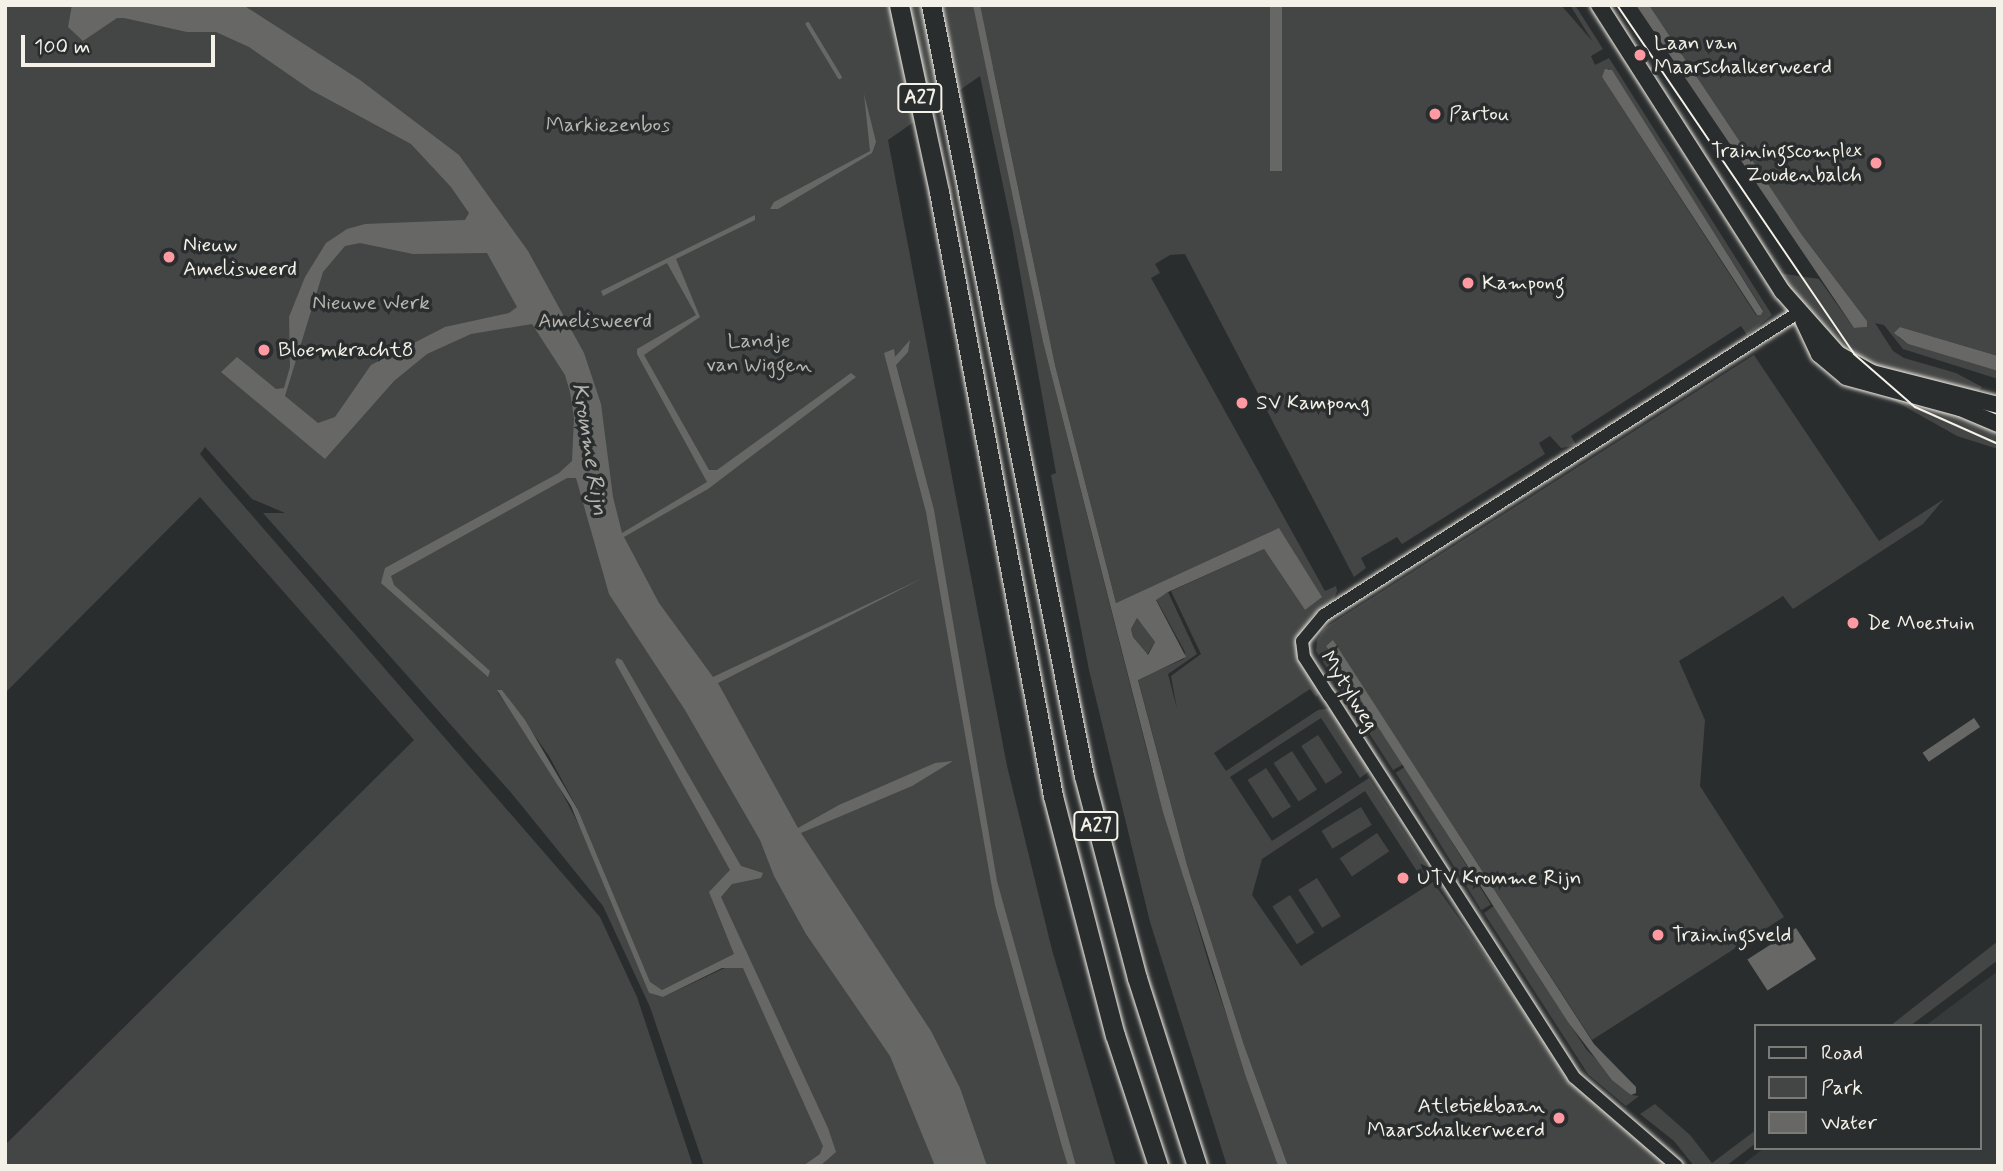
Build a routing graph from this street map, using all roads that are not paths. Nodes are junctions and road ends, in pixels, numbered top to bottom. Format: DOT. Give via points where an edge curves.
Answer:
graph roads {
  1 [pos="899,5"];
  2 [pos="931,5"];
  3 [pos="1599,5"];
  4 [pos="1799,312"];
  5 [pos="1998,405"];
  6 [pos="1998,424"];
  7 [pos="1144,1125"];
  8 [pos="1150,1166"];
  9 [pos="1158,1166"];
  10 [pos="1197,1166"];
  11 [pos="1677,1166"];
  1 -- 7 [label="highway, A27" via="939,192 1053,796 1089,943"];
  2 -- 10 [label="highway, A27" via="1084,776 1137,978"];
  3 -- 4 [label="main road"];
  4 -- 5 [label="main road" via="1847,362 1889,378"];
  4 -- 6 [label="main road" via="1819,355 1846,377 1960,408"];
  4 -- 11 [label="street, Mytylweg" via="1324,615 1303,642 1304,657 1574,1077"];
  7 -- 8 [label="highway, A27"];
  7 -- 9 [label="highway, A27"];
}
